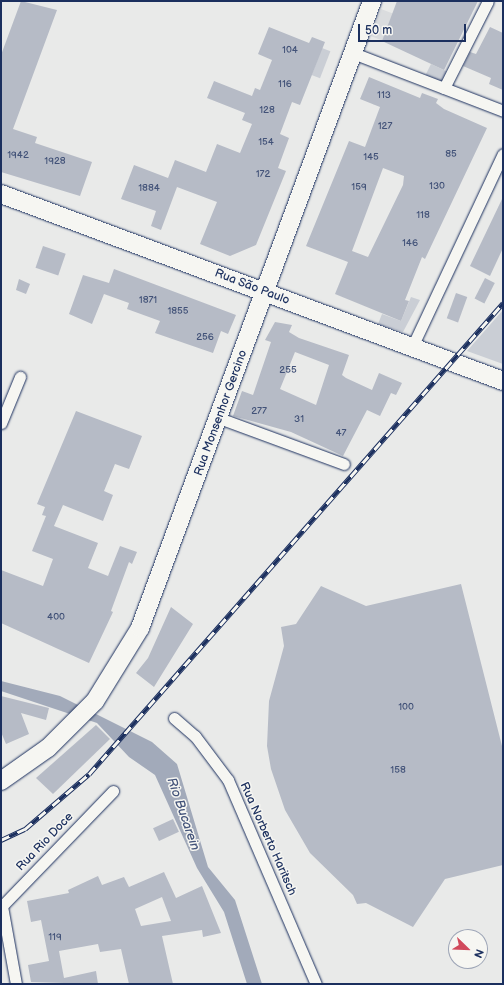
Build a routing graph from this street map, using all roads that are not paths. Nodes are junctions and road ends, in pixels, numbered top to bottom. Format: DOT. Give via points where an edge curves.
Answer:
graph roads {
  1 [pos="372,1"];
  2 [pos="488,1"];
  3 [pos="353,53"];
  4 [pos="444,88"];
  5 [pos="503,111"];
  6 [pos="503,154"];
  7 [pos="1,194"];
  8 [pos="265,292"];
  9 [pos="412,347"];
  10 [pos="20,377"];
  11 [pos="503,381"];
  12 [pos="219,418"];
  13 [pos="1,423"];
  14 [pos="344,464"];
  15 [pos="174,718"];
  16 [pos="1,781"];
  17 [pos="113,791"];
  18 [pos="16,984"];
  19 [pos="316,984"];
  1 -- 3 [label="main road, Rua Monsenhor Gercino"];
  2 -- 4 [label="street"];
  3 -- 4 [label="street"];
  3 -- 8 [label="main road, Rua Monsenhor Gercino"];
  4 -- 5 [label="street"];
  6 -- 9 [label="street"];
  7 -- 8 [label="main road, Rua São Paulo"];
  8 -- 9 [label="main road, Rua São Paulo"];
  8 -- 12 [label="main road, Rua Monsenhor Gercino"];
  9 -- 11 [label="main road, Rua São Paulo"];
  10 -- 13 [label="street"];
  12 -- 14 [label="street"];
  12 -- 16 [label="main road, Rua Monsenhor Gercino" via="140,628 95,701 70,728"];
  15 -- 19 [label="street, Rua Norberto Haritsch" via="195,736 228,780"];
  17 -- 18 [label="street, Rua Rio Doce" via="2,906"];
}
